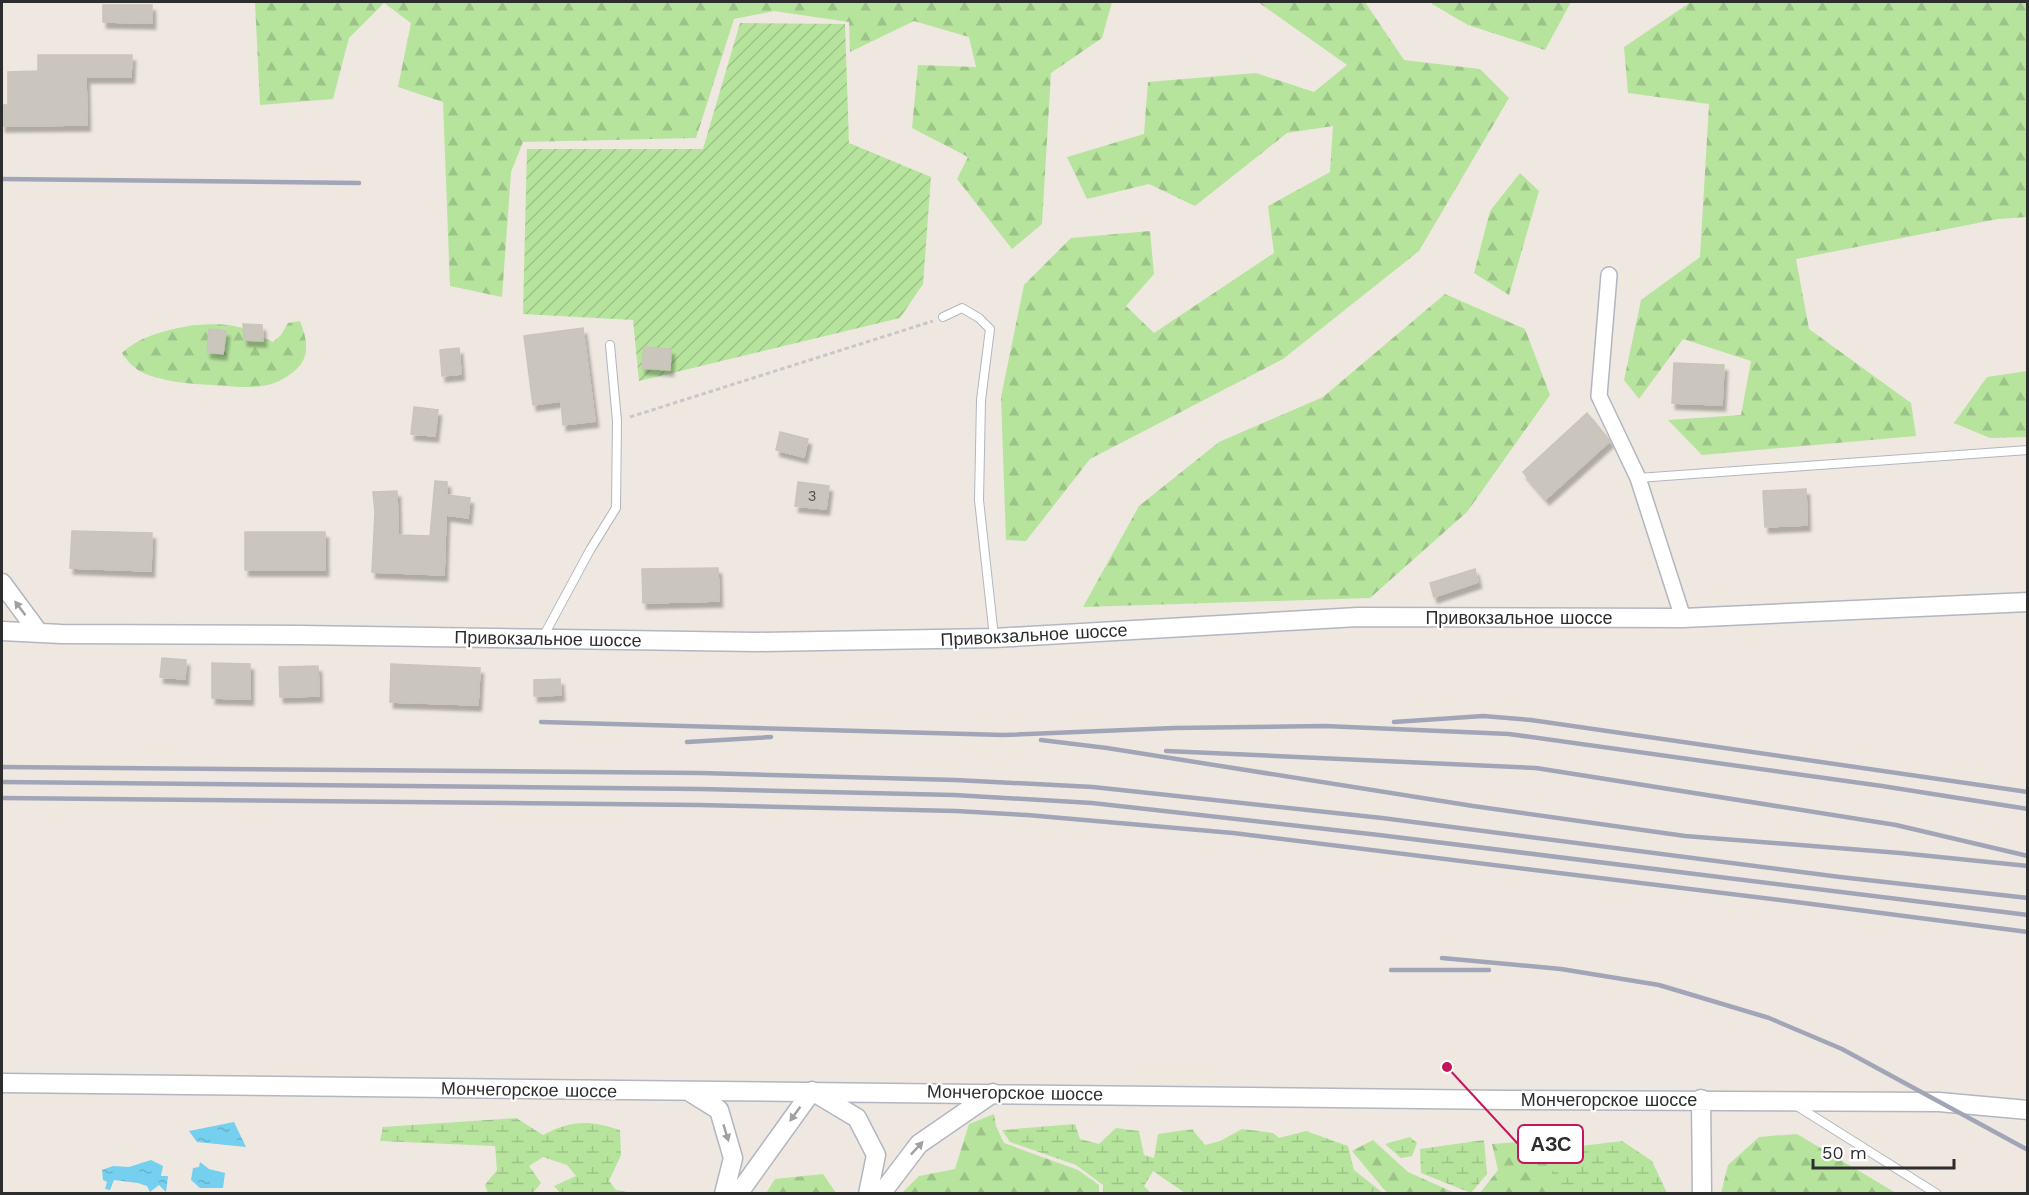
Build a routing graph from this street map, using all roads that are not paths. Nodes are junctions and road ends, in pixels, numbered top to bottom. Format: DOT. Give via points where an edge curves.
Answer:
graph roads {
  1 [pos="1609,275"];
  2 [pos="943,317"];
  3 [pos="610,345"];
  4 [pos="2028,450"];
  5 [pos="1638,478"];
  6 [pos="2,583"];
  7 [pos="2028,602"];
  8 [pos="1683,618"];
  9 [pos="2,631"];
  10 [pos="39,633"];
  11 [pos="994,638"];
  12 [pos="542,640"];
  13 [pos="2,1083"];
  14 [pos="812,1091"];
  15 [pos="690,1092"];
  16 [pos="993,1093"];
  17 [pos="1701,1099"];
  18 [pos="1788,1100"];
  19 [pos="2028,1110"];
  20 [pos="723,1194"];
  21 [pos="738,1194"];
  22 [pos="868,1194"];
  23 [pos="881,1194"];
  24 [pos="1702,1194"];
  25 [pos="1937,1194"];
  1 -- 5 [label="street" via="1599,396"];
  2 -- 11 [label="lane" via="962,308 990,329 981,400 980,500"];
  3 -- 12 [label="lane" via="617,421 616,508"];
  4 -- 5 [label="lane"];
  5 -- 8 [label="street"];
  10 -- 6 [label="street, one-way"];
  7 -- 8 [label="street, Привокзальное шоссе"];
  8 -- 11 [label="street, Привокзальное шоссе" via="1358,617"];
  9 -- 10 [label="street, Привокзальное шоссе"];
  10 -- 12 [label="street, Привокзальное шоссе"];
  11 -- 12 [label="street, Привокзальное шоссе"];
  13 -- 15 [label="street, Мончегорское шоссе"];
  14 -- 15 [label="street, Мончегорское шоссе"];
  14 -- 16 [label="street, Мончегорское шоссе"];
  14 -- 21 [label="street, one-way"];
  14 -- 22 [label="street" via="857,1118 876,1155"];
  15 -- 20 [label="street, one-way" via="719,1110 734,1158"];
  16 -- 17 [label="street, Мончегорское шоссе"];
  23 -- 16 [label="street, one-way" via="919,1144"];
  17 -- 18 [label="street, Мончегорское шоссе"];
  17 -- 24 [label="street"];
  18 -- 19 [label="street, Мончегорское шоссе" via="1940,1101"];
  18 -- 25 [label="lane"];
}
